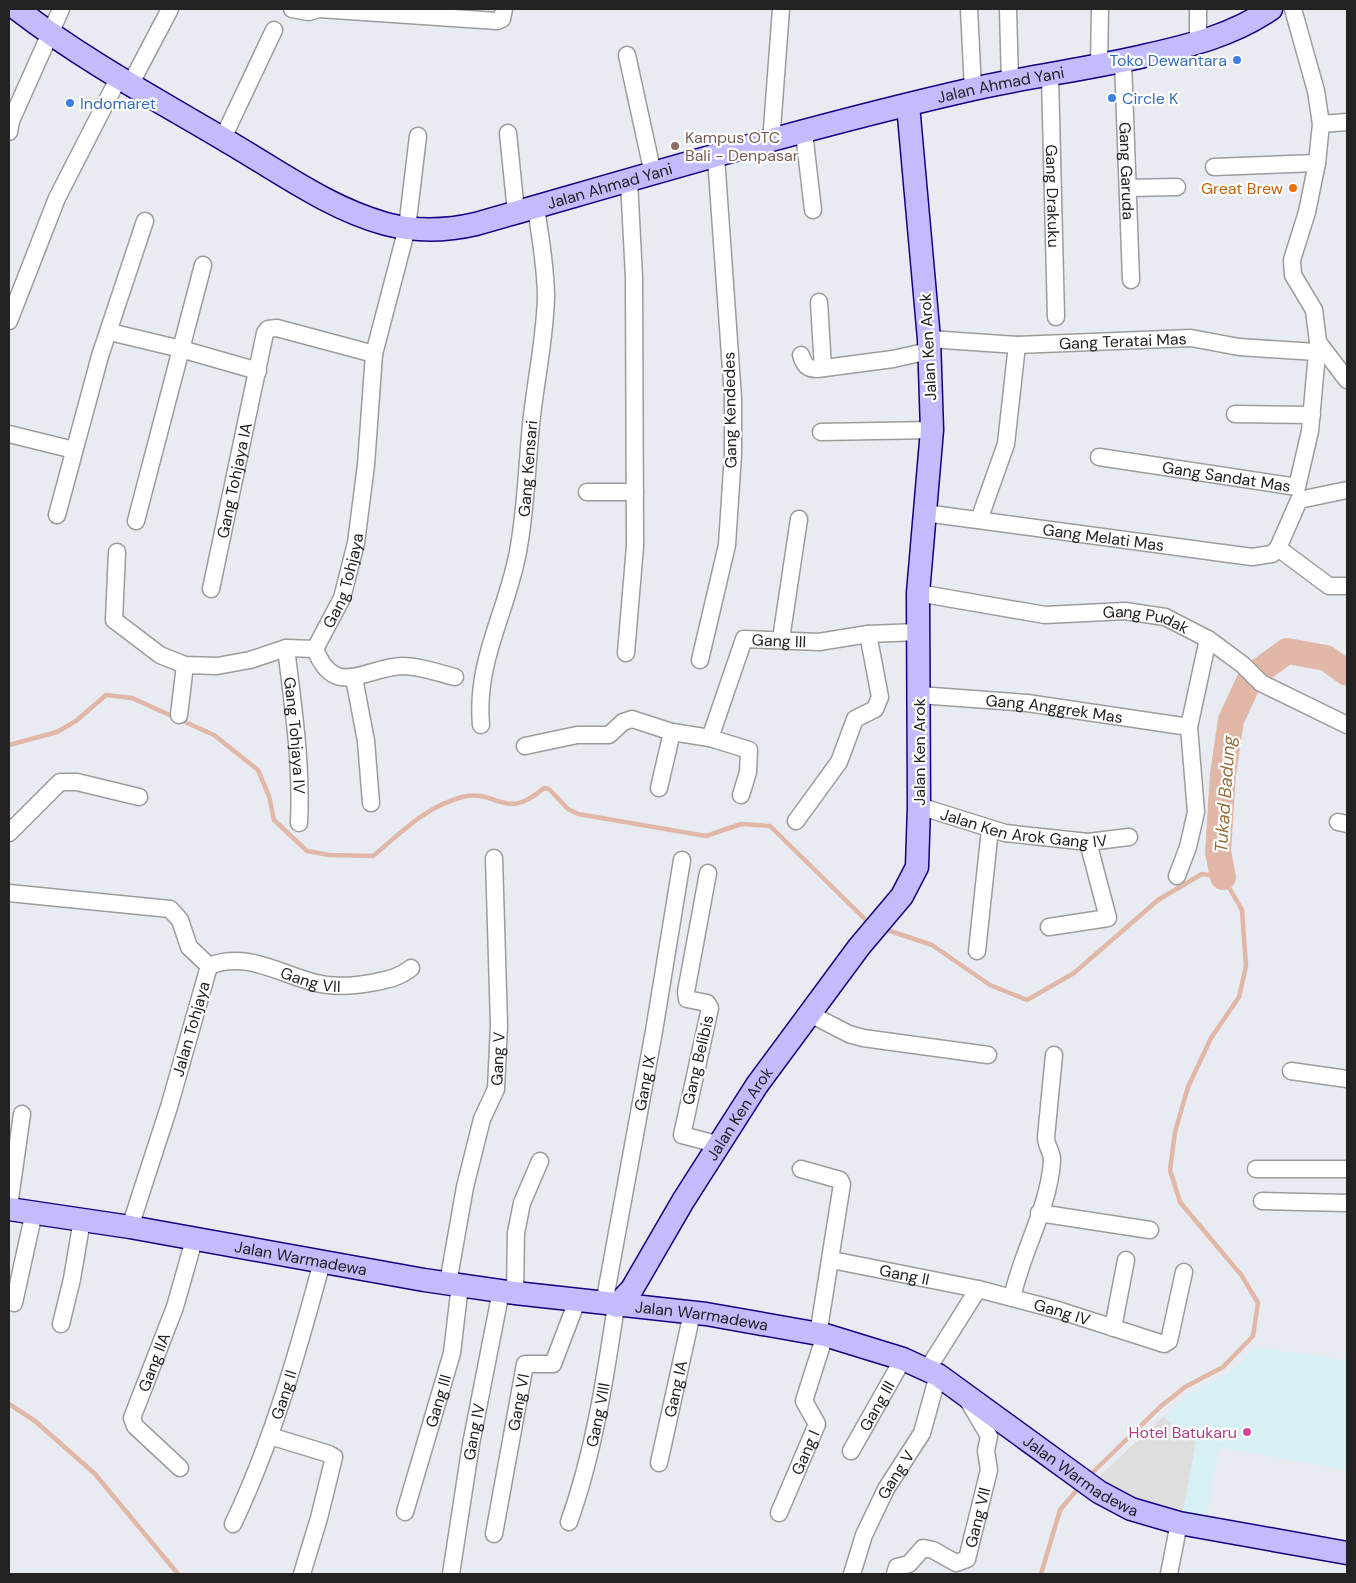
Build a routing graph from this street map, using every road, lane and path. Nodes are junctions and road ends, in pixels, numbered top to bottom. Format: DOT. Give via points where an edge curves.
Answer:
graph roads {
  1 [pos="17,9"];
  2 [pos="61,9"];
  3 [pos="170,9"];
  4 [pos="292,9"];
  5 [pos="319,9"];
  6 [pos="504,9"];
  7 [pos="781,9"];
  8 [pos="969,9"];
  9 [pos="1008,9"];
  10 [pos="1100,9"];
  11 [pos="1198,9"];
  12 [pos="1270,9"];
  13 [pos="1293,9"];
  14 [pos="274,30"];
  15 [pos="49,34"];
  16 [pos="1198,44"];
  17 [pos="627,55"];
  18 [pos="1123,61"];
  19 [pos="1099,66"];
  20 [pos="1050,76"];
  21 [pos="124,82"];
  22 [pos="1010,82"];
  23 [pos="972,90"];
  24 [pos="908,105"];
  25 [pos="1347,122"];
  26 [pos="1321,124"];
  27 [pos="9,132"];
  28 [pos="508,133"];
  29 [pos="804,133"];
  30 [pos="418,136"];
  31 [pos="223,138"];
  32 [pos="771,142"];
  33 [pos="716,157"];
  34 [pos="1317,163"];
  35 [pos="1214,167"];
  36 [pos="653,174"];
  37 [pos="629,181"];
  38 [pos="1177,187"];
  39 [pos="1128,188"];
  40 [pos="526,210"];
  41 [pos="814,210"];
  42 [pos="145,221"];
  43 [pos="406,228"];
  44 [pos="203,265"];
  45 [pos="1131,280"];
  46 [pos="819,302"];
  47 [pos="1056,317"];
  48 [pos="9,321"];
  49 [pos="110,332"];
  50 [pos="929,345"];
  51 [pos="1017,345"];
  52 [pos="1317,347"];
  53 [pos="181,348"];
  54 [pos="374,354"];
  55 [pos="801,356"];
  56 [pos="823,368"];
  57 [pos="258,371"];
  58 [pos="1347,380"];
  59 [pos="1235,414"];
  60 [pos="1312,415"];
  61 [pos="932,430"];
  62 [pos="821,432"];
  63 [pos="9,434"];
  64 [pos="74,450"];
  65 [pos="1099,457"];
  66 [pos="1347,490"];
  67 [pos="587,492"];
  68 [pos="635,492"];
  69 [pos="925,513"];
  70 [pos="57,515"];
  71 [pos="799,520"];
  72 [pos="979,520"];
  73 [pos="136,521"];
  74 [pos="1278,548"];
  75 [pos="117,552"];
  76 [pos="1347,586"];
  77 [pos="211,589"];
  78 [pos="918,593"];
  79 [pos="918,632"];
  80 [pos="868,634"];
  81 [pos="781,639"];
  82 [pos="1208,639"];
  83 [pos="286,648"];
  84 [pos="315,649"];
  85 [pos="626,653"];
  86 [pos="700,660"];
  87 [pos="185,665"];
  88 [pos="455,677"];
  89 [pos="354,678"];
  90 [pos="919,695"];
  91 [pos="179,716"];
  92 [pos="1347,725"];
  93 [pos="481,726"];
  94 [pos="1189,727"];
  95 [pos="672,732"];
  96 [pos="710,738"];
  97 [pos="526,746"];
  98 [pos="659,788"];
  99 [pos="741,795"];
  100 [pos="139,797"];
  101 [pos="371,803"];
  102 [pos="919,806"];
  103 [pos="796,821"];
  104 [pos="299,823"];
  105 [pos="990,829"];
  106 [pos="9,833"];
  107 [pos="1129,837"];
  108 [pos="1088,842"];
  109 [pos="494,858"];
  110 [pos="682,860"];
  111 [pos="708,873"];
  112 [pos="1177,876"];
  113 [pos="9,893"];
  114 [pos="1049,927"];
  115 [pos="977,951"];
  116 [pos="209,966"];
  117 [pos="411,968"];
  118 [pos="810,1014"];
  119 [pos="988,1054"];
  120 [pos="1054,1055"];
  121 [pos="1291,1071"];
  122 [pos="1347,1079"];
  123 [pos="22,1114"];
  124 [pos="720,1145"];
  125 [pos="540,1161"];
  126 [pos="801,1169"];
  127 [pos="1256,1169"];
  128 [pos="1347,1169"];
  129 [pos="1262,1201"];
  130 [pos="1347,1203"];
  131 [pos="9,1208"];
  132 [pos="34,1212"];
  133 [pos="1039,1213"];
  134 [pos="82,1220"];
  135 [pos="130,1227"];
  136 [pos="1150,1230"];
  137 [pos="194,1240"];
  138 [pos="832,1260"];
  139 [pos="1126,1260"];
  140 [pos="322,1262"];
  141 [pos="1184,1272"];
  142 [pos="454,1284"];
  143 [pos="978,1289"];
  144 [pos="508,1292"];
  145 [pos="1012,1298"];
  146 [pos="577,1301"];
  147 [pos="14,1303"];
  148 [pos="610,1305"];
  149 [pos="692,1313"];
  150 [pos="61,1324"];
  151 [pos="1113,1328"];
  152 [pos="821,1335"];
  153 [pos="903,1358"];
  154 [pos="932,1372"];
  155 [pos="963,1393"];
  156 [pos="270,1436"];
  157 [pos="851,1451"];
  158 [pos="659,1462"];
  159 [pos="180,1468"];
  160 [pos="405,1512"];
  161 [pos="779,1513"];
  162 [pos="569,1522"];
  163 [pos="1179,1523"];
  164 [pos="233,1524"];
  165 [pos="494,1534"];
  166 [pos="1347,1553"];
  167 [pos="302,1574"];
  168 [pos="451,1574"];
  169 [pos="852,1574"];
  170 [pos="895,1574"];
  171 [pos="1169,1574"];
  1 -- 15 [label="street, Jalan Ahmad Yani"];
  2 -- 15 [label="street"];
  3 -- 21 [label="street"];
  4 -- 5 [label="street" via="309,12"];
  5 -- 6 [label="street" via="497,22 502,20"];
  7 -- 32 [label="street"];
  8 -- 23 [label="street"];
  9 -- 22 [label="street"];
  10 -- 19 [label="street"];
  11 -- 16 [label="street"];
  12 -- 16 [label="street, Jalan Ahmad Yani" via="1233,31"];
  13 -- 26 [label="street, Gang Sandat Mas" via="1316,91"];
  14 -- 31 [label="street"];
  15 -- 21 [label="street, Jalan Ahmad Yani"];
  15 -- 27 [label="street"];
  16 -- 18 [label="street, Jalan Ahmad Yani"];
  17 -- 36 [label="street"];
  18 -- 19 [label="street, Jalan Ahmad Yani"];
  18 -- 39 [label="street, Gang Garuda"];
  19 -- 20 [label="street, Jalan Ahmad Yani"];
  20 -- 22 [label="street, Jalan Ahmad Yani"];
  20 -- 47 [label="street, Gang Drakuku"];
  21 -- 31 [label="street, Jalan Ahmad Yani"];
  21 -- 48 [label="street" via="56,198"];
  22 -- 23 [label="street, Jalan Ahmad Yani"];
  23 -- 24 [label="street, Jalan Ahmad Yani"];
  24 -- 29 [label="street, Jalan Ahmad Yani"];
  24 -- 50 [label="street, Jalan Ken Arok"];
  25 -- 26 [label="street"];
  26 -- 34 [label="street, Gang Sandat Mas"];
  28 -- 40 [label="street, Gang Kensari"];
  29 -- 32 [label="street, Jalan Ahmad Yani"];
  29 -- 41 [label="street"];
  30 -- 43 [label="street, Gang Tohjaya"];
  31 -- 43 [label="street, Jalan Ahmad Yani" via="334,204"];
  32 -- 33 [label="street, Jalan Ahmad Yani"];
  33 -- 36 [label="street, Jalan Ahmad Yani"];
  33 -- 86 [label="street, Gang Kendedes" via="733,398 733,454 728,545"];
  34 -- 35 [label="street"];
  34 -- 52 [label="street, Gang Sandat Mas" via="1292,268 1292,275 1314,310"];
  36 -- 37 [label="street, Jalan Ahmad Yani"];
  37 -- 40 [label="street, Jalan Ahmad Yani"];
  37 -- 68 [label="street" via="634,277"];
  38 -- 39 [label="street"];
  39 -- 45 [label="street, Gang Garuda"];
  40 -- 43 [label="street, Jalan Ahmad Yani" via="458,228"];
  40 -- 93 [label="street, Gang Kensari" via="544,271 544,321 519,546 502,615 480,682"];
  42 -- 49 [label="street"];
  43 -- 54 [label="street, Gang Tohjaya"];
  44 -- 53 [label="street"];
  46 -- 56 [label="street"];
  49 -- 53 [label="street"];
  49 -- 64 [label="street" via="100,356"];
  50 -- 51 [label="street, Gang Teratai Mas"];
  50 -- 56 [label="street, Gang Teratai Mas" via="893,360"];
  50 -- 61 [label="street, Jalan Ken Arok"];
  51 -- 52 [label="street, Gang Teratai Mas" via="1191,338 1239,348"];
  51 -- 72 [label="street" via="1006,444"];
  52 -- 58 [label="street"];
  52 -- 60 [label="street, Gang Sandat Mas"];
  53 -- 57 [label="street"];
  53 -- 73 [label="street"];
  54 -- 57 [label="street, Gang Tohjaya IA" via="272,328 262,338"];
  54 -- 84 [label="street, Gang Tohjaya" via="366,465 354,551 342,598"];
  55 -- 56 [label="street" via="808,368"];
  57 -- 77 [label="street, Gang Tohjaya IA"];
  59 -- 60 [label="street"];
  60 -- 65 [label="street, Gang Sandat Mas" via="1297,487"];
  61 -- 62 [label="street"];
  61 -- 69 [label="street, Jalan Ken Arok"];
  63 -- 64 [label="street"];
  64 -- 70 [label="street"];
  66 -- 74 [label="street" via="1299,500"];
  67 -- 68 [label="street"];
  68 -- 85 [label="street" via="635,546"];
  69 -- 72 [label="street, Gang Melati Mas"];
  69 -- 78 [label="street, Jalan Ken Arok"];
  71 -- 81 [label="street"];
  72 -- 74 [label="street, Gang Melati Mas" via="1252,557 1272,554"];
  74 -- 76 [label="street" via="1329,586"];
  75 -- 87 [label="street, Gang Tohjaya" via="113,618 116,624 160,655"];
  78 -- 79 [label="street, Jalan Ken Arok"];
  78 -- 82 [label="street, Gang Pudak" via="1045,615 1146,612 1165,617"];
  79 -- 80 [label="street, Gang III"];
  79 -- 90 [label="street, Jalan Ken Arok"];
  80 -- 81 [label="street, Gang III" via="819,642"];
  80 -- 103 [label="street" via="880,697 875,709 855,719 839,762"];
  81 -- 96 [label="street, Gang III" via="744,639"];
  82 -- 92 [label="street, Gang Pudak" via="1261,683"];
  82 -- 94 [label="street"];
  83 -- 84 [label="street, Gang Tohjaya"];
  83 -- 87 [label="street, Gang Tohjaya" via="250,660 217,666"];
  83 -- 104 [label="street, Gang Tohjaya IV" via="299,749"];
  84 -- 89 [label="street" via="327,671"];
  87 -- 91 [label="street"];
  88 -- 89 [label="street" via="402,666"];
  89 -- 101 [label="street" via="366,741"];
  90 -- 94 [label="street, Gang Anggrek Mas" via="1027,703"];
  90 -- 102 [label="street, Jalan Ken Arok"];
  94 -- 112 [label="street" via="1196,812"];
  95 -- 96 [label="street"];
  95 -- 97 [label="street" via="632,719 608,735 577,735"];
  95 -- 98 [label="street"];
  96 -- 99 [label="street" via="749,750 748,772"];
  100 -- 106 [label="street" via="64,781 56,785"];
  102 -- 105 [label="street, Jalan Ken Arok Gang IV"];
  102 -- 118 [label="street, Jalan Ken Arok" via="917,867 902,896 865,939"];
  105 -- 108 [label="street, Jalan Ken Arok Gang IV" via="1053,840"];
  105 -- 115 [label="street"];
  107 -- 108 [label="street, Jalan Ken Arok Gang IV"];
  108 -- 114 [label="street" via="1108,918"];
  109 -- 142 [label="street, Gang V" via="499,1025 496,1088 482,1119 466,1187"];
  110 -- 148 [label="street, Gang IX"];
  111 -- 124 [label="street, Gang Belibis" via="686,992 688,999 707,1003 710,1008 682,1135"];
  113 -- 116 [label="street, Jalan Tohjaya" via="170,909 180,920 189,947"];
  116 -- 117 [label="street, Gang VII" via="220,962 250,961 317,983 354,986 399,977"];
  116 -- 135 [label="street, Jalan Tohjaya" via="169,1107"];
  118 -- 119 [label="street" via="863,1038"];
  118 -- 124 [label="street, Jalan Ken Arok" via="758,1085"];
  120 -- 133 [label="street" via="1046,1137 1052,1162 1044,1207"];
  121 -- 122 [label="street"];
  123 -- 131 [label="street"];
  124 -- 148 [label="street, Jalan Ken Arok" via="632,1289"];
  125 -- 144 [label="street" via="522,1203"];
  126 -- 138 [label="street" via="842,1182"];
  127 -- 128 [label="street"];
  129 -- 130 [label="street"];
  131 -- 132 [label="street, Jalan Warmadewa"];
  132 -- 134 [label="street, Jalan Warmadewa"];
  132 -- 147 [label="street"];
  133 -- 136 [label="street"];
  133 -- 145 [label="street" via="1026,1257 1018,1270"];
  134 -- 135 [label="street, Jalan Warmadewa"];
  134 -- 150 [label="street"];
  135 -- 137 [label="street, Jalan Warmadewa"];
  137 -- 140 [label="street, Jalan Warmadewa"];
  137 -- 159 [label="street, Gang IIA" via="175,1307 132,1418 135,1426"];
  138 -- 143 [label="street, Gang II"];
  138 -- 152 [label="street"];
  139 -- 151 [label="street"];
  140 -- 142 [label="street, Jalan Warmadewa"];
  140 -- 156 [label="street, Gang II"];
  141 -- 151 [label="street, Gang IV" via="1166,1344"];
  142 -- 144 [label="street, Jalan Warmadewa"];
  142 -- 160 [label="street, Gang III" via="452,1352"];
  143 -- 145 [label="street, Gang IV"];
  143 -- 154 [label="street"];
  144 -- 146 [label="street, Jalan Warmadewa"];
  144 -- 168 [label="street, Gang IV" via="461,1501"];
  145 -- 151 [label="street, Gang IV"];
  146 -- 148 [label="street, Jalan Warmadewa"];
  146 -- 165 [label="street, Gang VI" via="553,1364 525,1364"];
  148 -- 149 [label="street, Jalan Warmadewa"];
  148 -- 162 [label="street, Gang VIII" via="598,1416 583,1484"];
  149 -- 152 [label="street, Jalan Warmadewa"];
  149 -- 158 [label="street, Gang IA"];
  152 -- 153 [label="street, Jalan Warmadewa"];
  152 -- 161 [label="street, Gang I" via="804,1401 817,1424"];
  153 -- 154 [label="street, Jalan Warmadewa"];
  153 -- 157 [label="street, Gang III"];
  154 -- 155 [label="street, Jalan Warmadewa"];
  154 -- 169 [label="street, Gang V" via="922,1432 886,1489 864,1535"];
  155 -- 163 [label="street, Jalan Warmadewa" via="1099,1492 1131,1508"];
  155 -- 170 [label="street, Gang VII" via="989,1436 986,1451 989,1470 966,1559 956,1563 923,1548 909,1564 897,1567"];
  156 -- 164 [label="street, Gang II"];
  156 -- 167 [label="street" via="334,1458"];
  163 -- 166 [label="street, Jalan Warmadewa"];
  163 -- 171 [label="street"];
}
